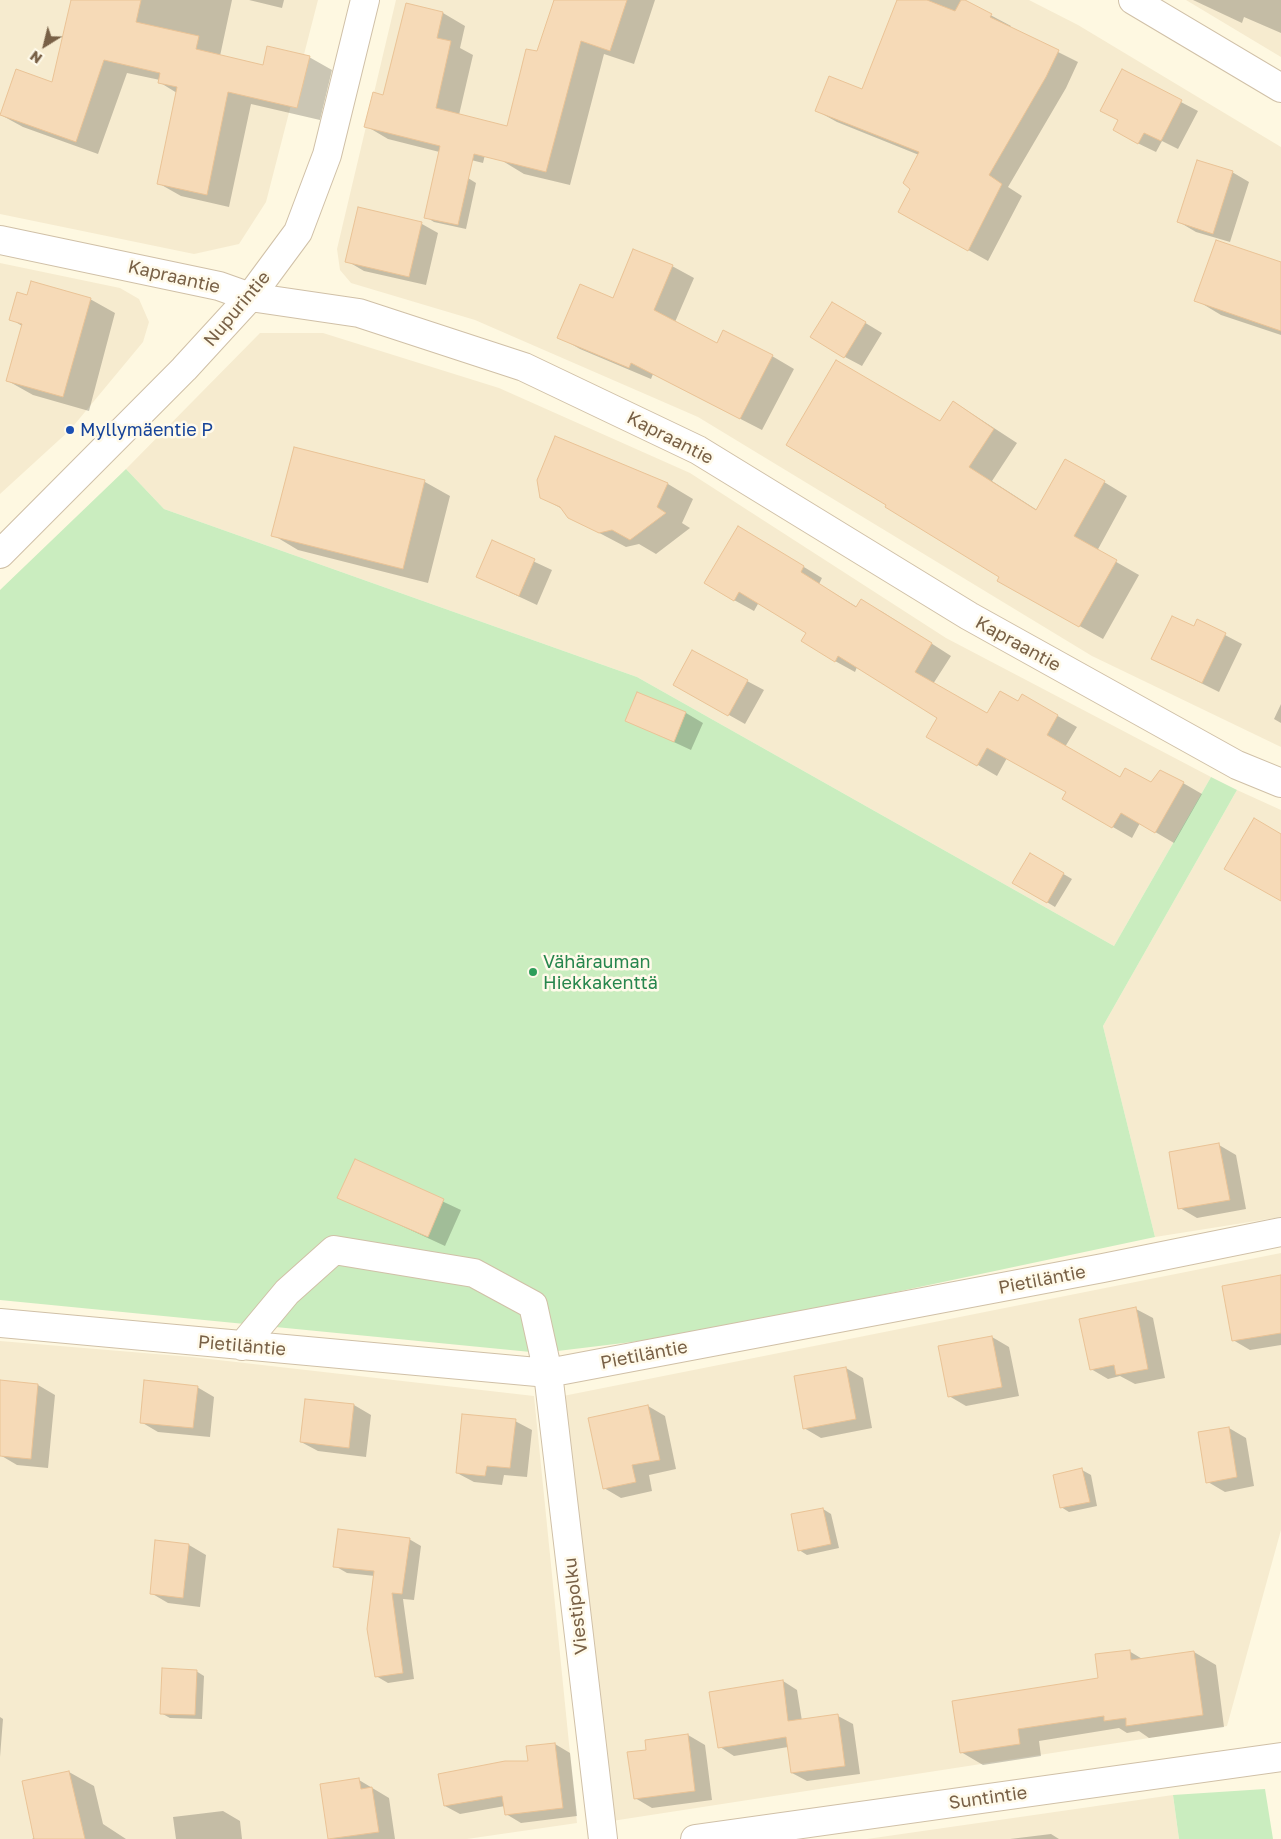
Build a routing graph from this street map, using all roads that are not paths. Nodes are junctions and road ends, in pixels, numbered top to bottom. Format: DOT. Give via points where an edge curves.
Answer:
graph roads {
  1 [pos="365,0"];
  2 [pos="1133,0"];
  3 [pos="1281,88"];
  4 [pos="0,240"];
  5 [pos="250,297"];
  6 [pos="0,554"];
  7 [pos="1281,783"];
  8 [pos="1281,1232"];
  9 [pos="0,1323"];
  10 [pos="242,1346"];
  11 [pos="548,1373"];
  12 [pos="1281,1757"];
  13 [pos="603,1839"];
  14 [pos="695,1839"];
  1 -- 5 [label="street, Nupurintie" via="327,155 298,232"];
  2 -- 3 [label="street"];
  4 -- 5 [label="street, Kapraantie" via="219,286"];
  5 -- 6 [label="street, Nupurintie" via="184,369"];
  5 -- 7 [label="street, Kapraantie" via="359,313 524,367 698,450 968,616 1238,765"];
  8 -- 11 [label="street, Pietiläntie"];
  9 -- 10 [label="street, Pietiläntie"];
  10 -- 11 [label="street, Pietiläntie"];
  10 -- 11 [label="street, Viestipolku" via="287,1292 334,1250 474,1272 533,1305"];
  11 -- 13 [label="street, Viestipolku"];
  12 -- 14 [label="street, Suntintie"];
}
